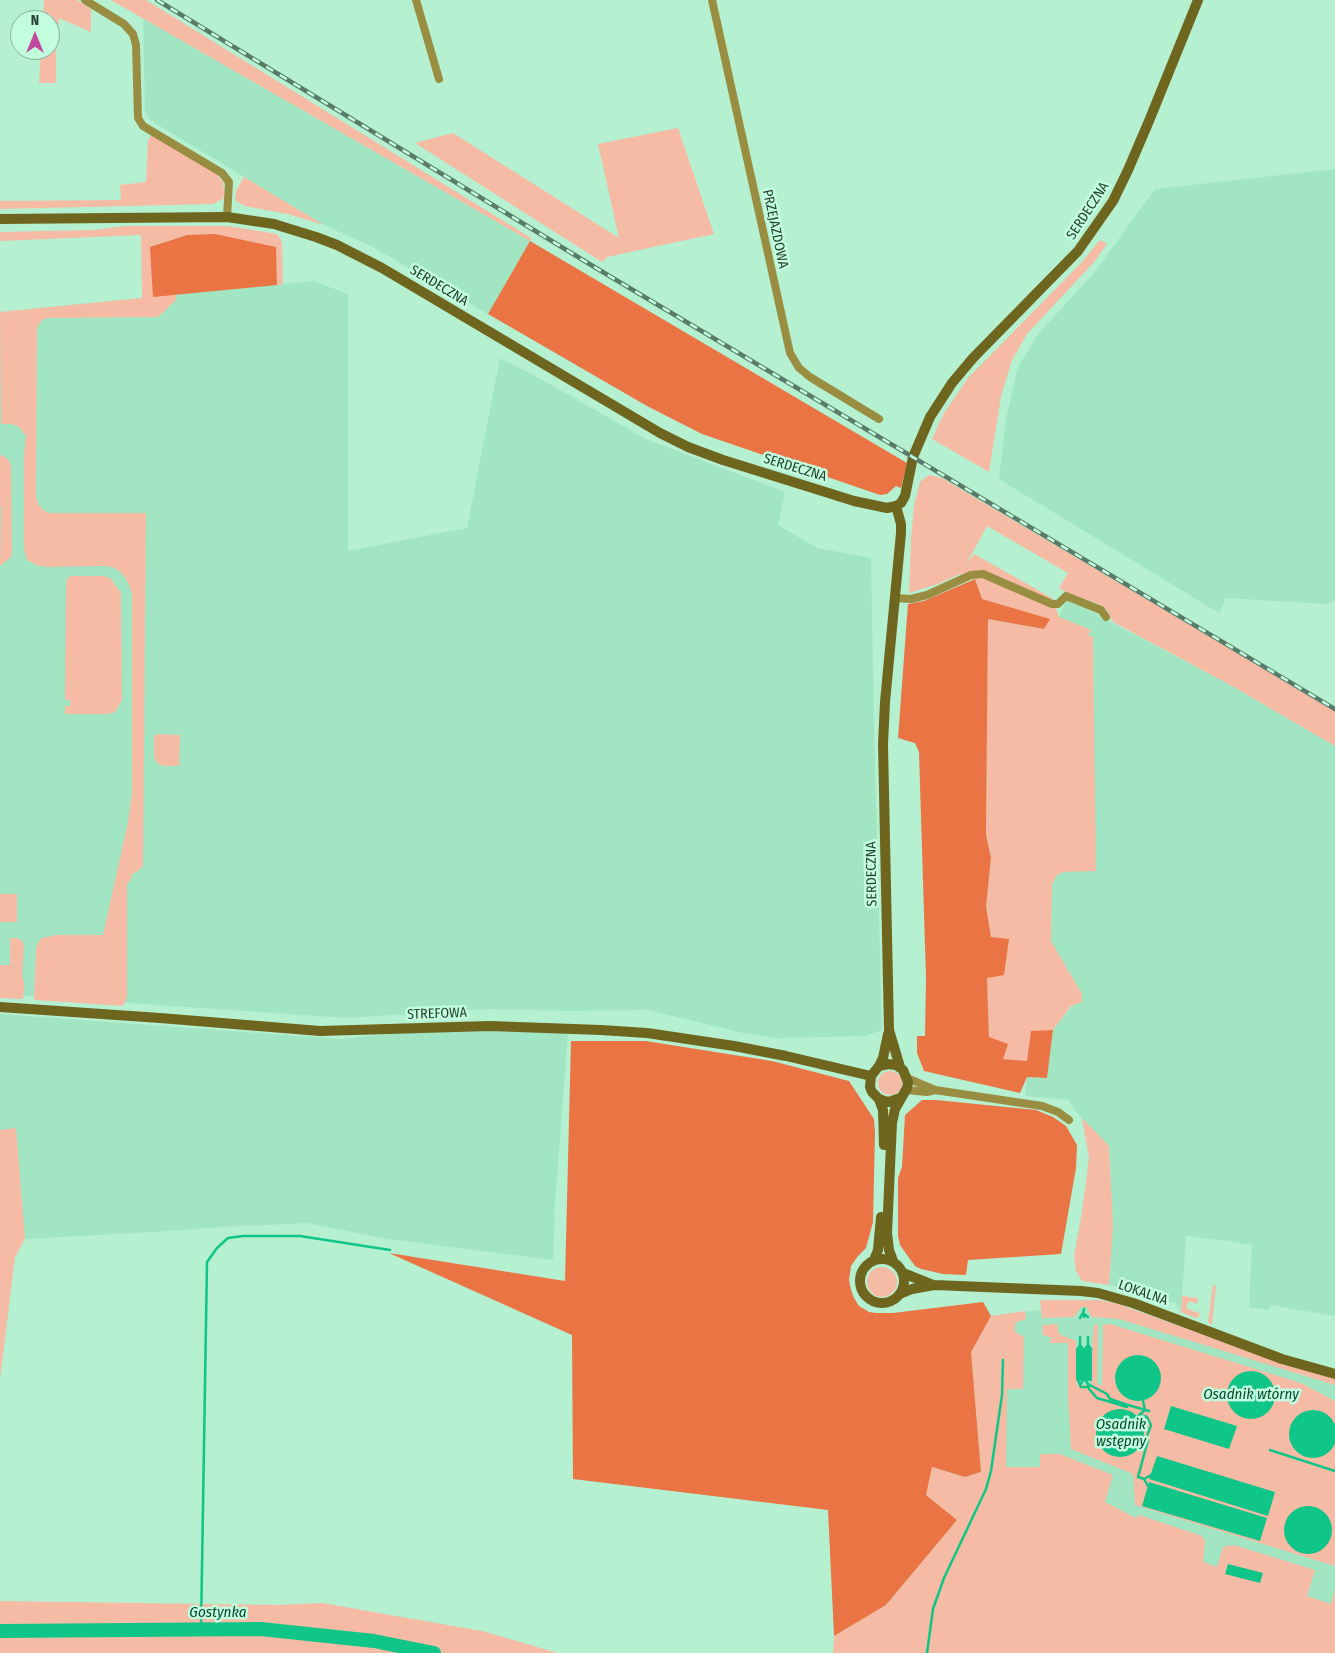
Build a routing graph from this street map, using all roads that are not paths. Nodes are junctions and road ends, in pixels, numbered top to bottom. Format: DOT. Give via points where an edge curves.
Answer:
graph roads {
  1 [pos="85,0"];
  2 [pos="416,0"];
  3 [pos="712,0"];
  4 [pos="1198,0"];
  5 [pos="439,80"];
  6 [pos="227,217"];
  7 [pos="0,221"];
  8 [pos="880,419"];
  9 [pos="896,506"];
  10 [pos="895,598"];
  11 [pos="1106,617"];
  12 [pos="0,1007"];
  13 [pos="889,1030"];
  14 [pos="879,1066"];
  15 [pos="900,1067"];
  16 [pos="871,1076"];
  17 [pos="907,1078"];
  18 [pos="935,1090"];
  19 [pos="903,1094"];
  20 [pos="879,1099"];
  21 [pos="1069,1120"];
  22 [pos="874,1260"];
  23 [pos="893,1261"];
  24 [pos="903,1273"];
  25 [pos="934,1285"];
  26 [pos="900,1294"];
  27 [pos="1335,1374"];
  1 -- 6 [label="street" via="124,24 133,34 138,118 143,126 222,173 229,182"];
  2 -- 5 [label="street"];
  3 -- 8 [label="street, PRZEJAZDOWA" via="790,353 799,368 810,377"];
  4 -- 9 [label="street, SERDECZNA" via="1112,201 1078,251 952,383 930,417 913,457 905,496"];
  6 -- 7 [label="street, SERDECZNA"];
  6 -- 9 [label="street, SERDECZNA" via="274,224 361,256 688,447 854,501 877,507"];
  9 -- 10 [label="street, SERDECZNA" via="901,524"];
  10 -- 11 [label="street" via="912,599 927,595 971,575 983,574 1052,604 1058,604 1066,596 1101,610"];
  10 -- 13 [label="street, SERDECZNA" via="883,733"];
  12 -- 16 [label="street, STREFOWA" via="312,1031 490,1026 646,1033 734,1046"];
  13 -- 14 [label="street, SERDECZNA"];
  13 -- 15 [label="street, SERDECZNA"];
  14 -- 15 [label="street"];
  14 -- 16 [label="street"];
  15 -- 17 [label="street"];
  16 -- 20 [label="street" via="870,1087"];
  17 -- 18 [label="street"];
  17 -- 19 [label="street"];
  18 -- 19 [label="street"];
  18 -- 21 [label="street" via="1042,1106"];
  19 -- 20 [label="street" via="889,1102"];
  19 -- 23 [label="street" via="894,1109 892,1123 888,1234"];
  20 -- 22 [label="street" via="883,1110 884,1143 880,1228"];
  22 -- 23 [label="street"];
  22 -- 26 [label="street" via="862,1273 863,1292 878,1302 890,1302"];
  23 -- 24 [label="street"];
  24 -- 25 [label="street, LOKALNA"];
  24 -- 26 [label="street"];
  25 -- 26 [label="street, LOKALNA"];
  25 -- 27 [label="street, LOKALNA" via="1098,1294 1150,1309 1282,1359"];
}
